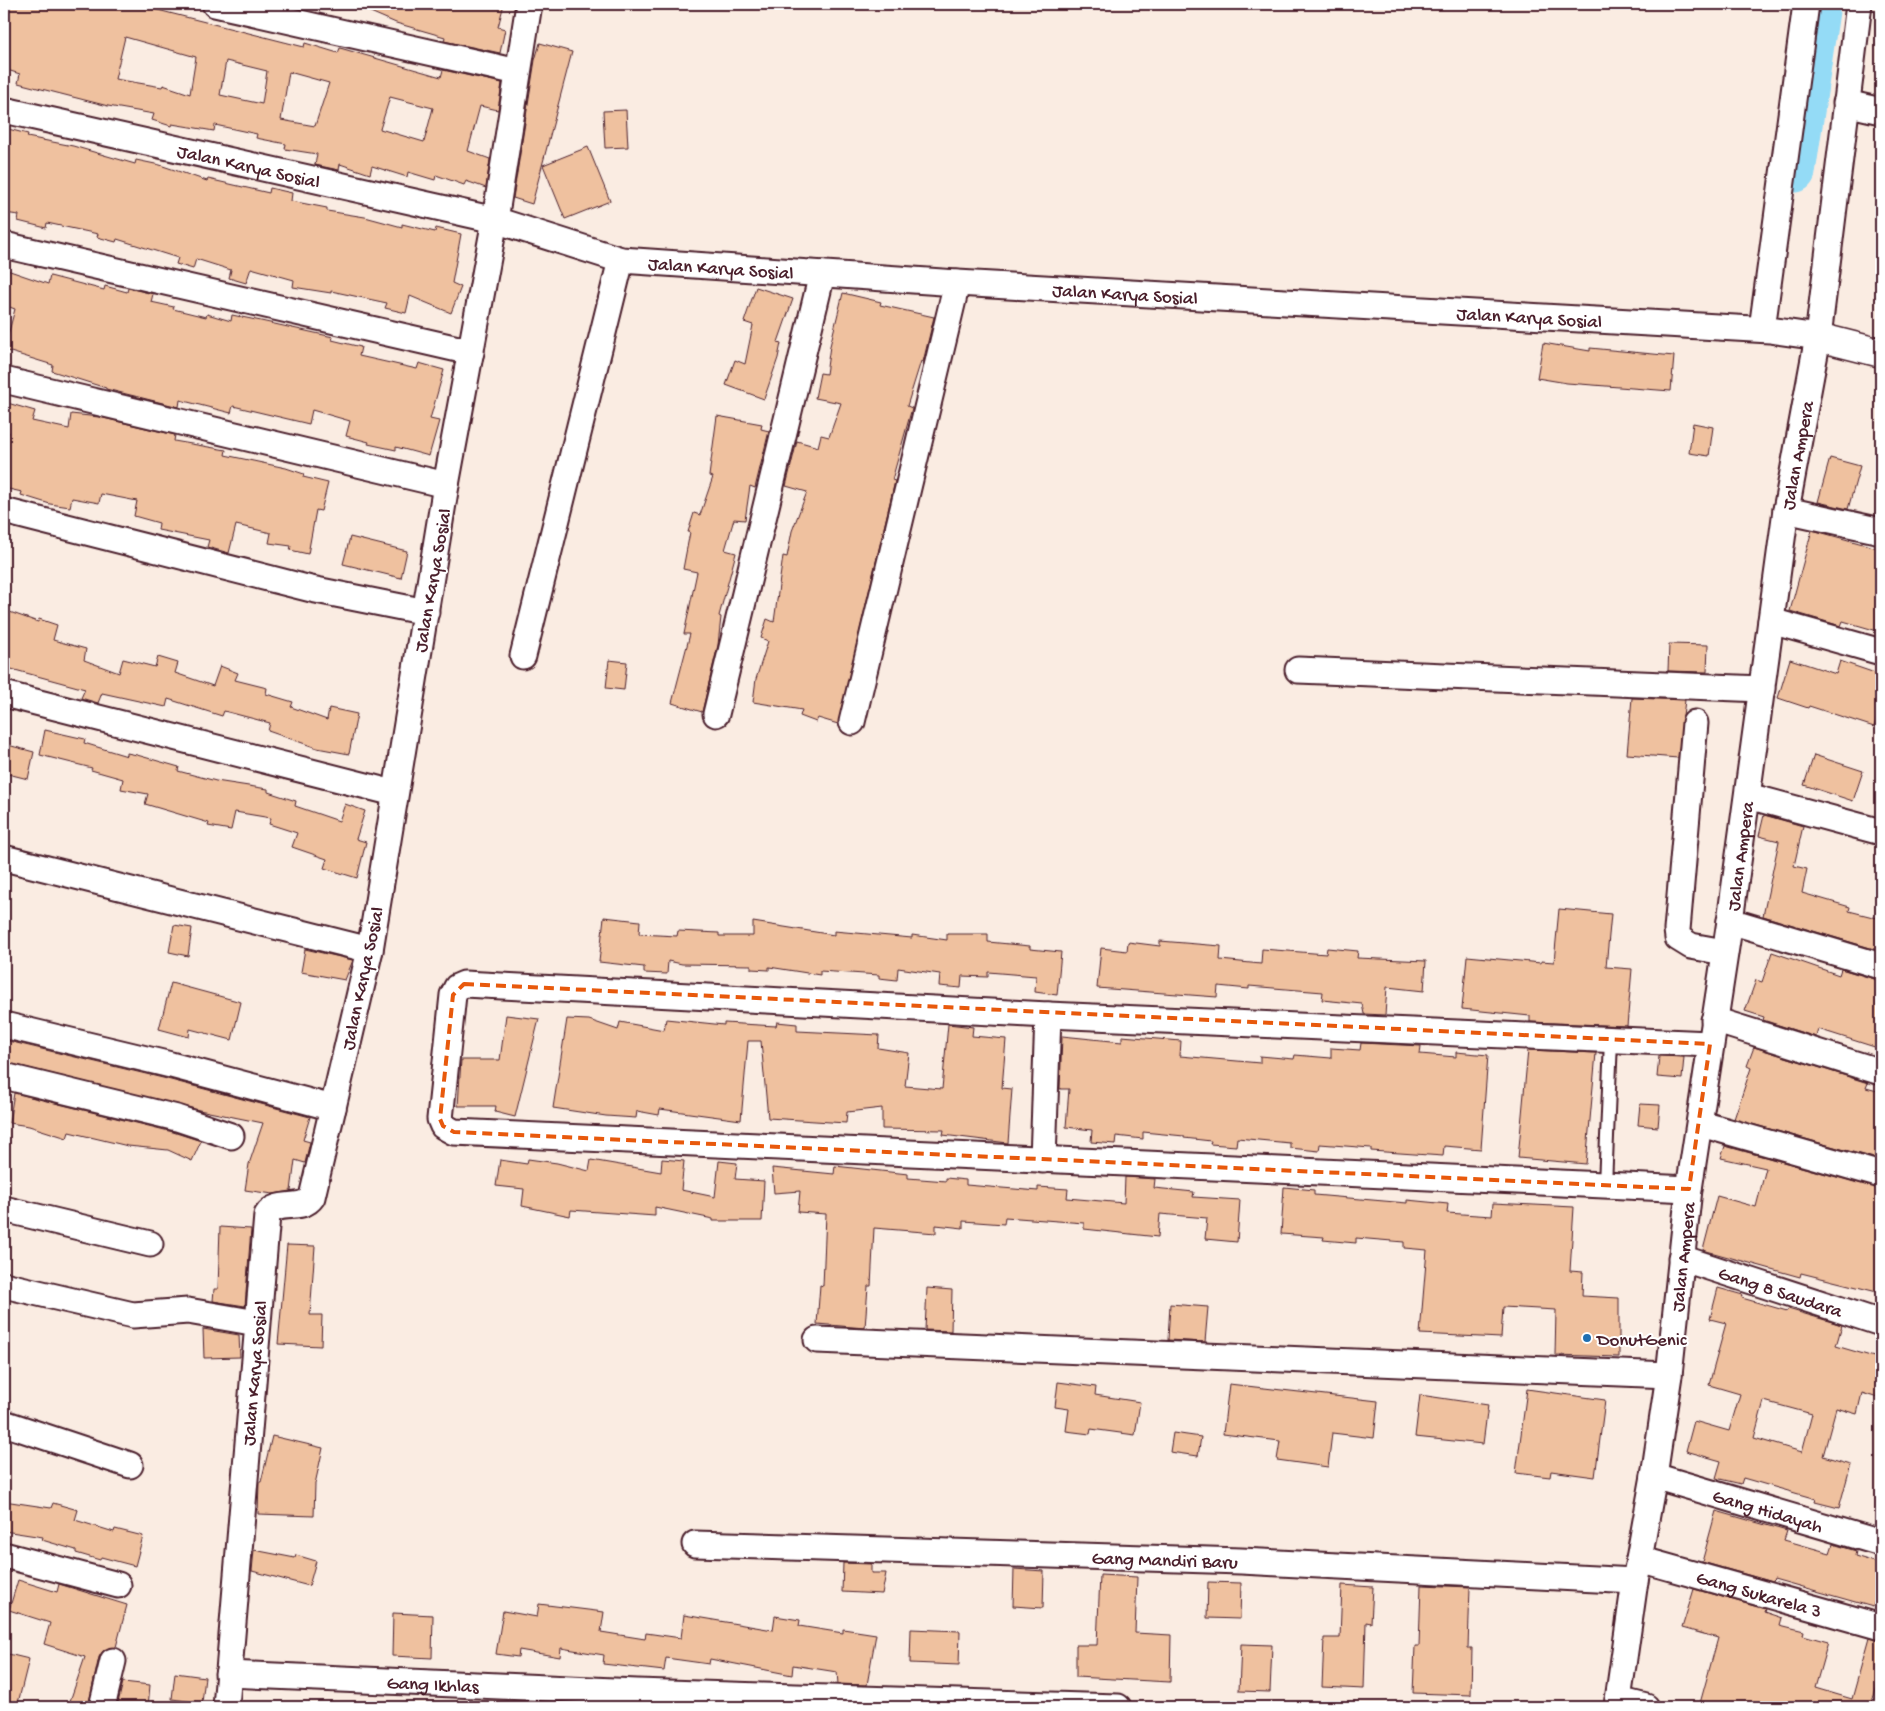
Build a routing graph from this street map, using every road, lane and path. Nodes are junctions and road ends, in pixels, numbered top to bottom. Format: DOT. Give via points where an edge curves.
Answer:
graph roads {
  1 [pos="215,4"];
  2 [pos="529,4"];
  3 [pos="1806,4"];
  4 [pos="1859,4"];
  5 [pos="518,72"];
  6 [pos="1846,104"];
  7 [pos="4,110"];
  8 [pos="1881,111"];
  9 [pos="495,220"];
  10 [pos="4,245"];
  11 [pos="621,260"];
  12 [pos="822,274"];
  13 [pos="957,283"];
  14 [pos="1766,329"];
  15 [pos="1807,335"];
  16 [pos="471,352"];
  17 [pos="1881,353"];
  18 [pos="4,380"];
  19 [pos="446,485"];
  20 [pos="1786,510"];
  21 [pos="4,511"];
  22 [pos="1881,531"];
  23 [pos="426,612"];
  24 [pos="1771,621"];
  25 [pos="1881,652"];
  26 [pos="523,656"];
  27 [pos="1298,670"];
  28 [pos="1762,690"];
  29 [pos="4,694"];
  30 [pos="716,714"];
  31 [pos="852,722"];
  32 [pos="1695,723"];
  33 [pos="394,793"];
  34 [pos="1748,796"];
  35 [pos="1881,832"];
  36 [pos="4,858"];
  37 [pos="1730,921"];
  38 [pos="1710,949"];
  39 [pos="370,950"];
  40 [pos="1881,966"];
  41 [pos="1048,1015"];
  42 [pos="1714,1020"];
  43 [pos="4,1025"];
  44 [pos="1611,1040"];
  45 [pos="1710,1044"];
  46 [pos="1881,1072"];
  47 [pos="4,1076"];
  48 [pos="333,1108"];
  49 [pos="1701,1124"];
  50 [pos="231,1136"];
  51 [pos="1043,1160"];
  52 [pos="1881,1175"];
  53 [pos="1605,1185"];
  54 [pos="1689,1189"];
  55 [pos="4,1209"];
  56 [pos="150,1244"];
  57 [pos="1681,1258"];
  58 [pos="4,1285"];
  59 [pos="258,1323"];
  60 [pos="1881,1323"];
  61 [pos="817,1340"];
  62 [pos="1669,1375"];
  63 [pos="4,1423"];
  64 [pos="130,1465"];
  65 [pos="1654,1476"];
  66 [pos="1881,1543"];
  67 [pos="695,1544"];
  68 [pos="4,1555"];
  69 [pos="1637,1570"];
  70 [pos="118,1585"];
  71 [pos="1881,1627"];
  72 [pos="113,1661"];
  73 [pos="228,1674"];
  74 [pos="488,1696"];
  75 [pos="637,1700"];
  76 [pos="830,1702"];
  77 [pos="1617,1704"];
  78 [pos="995,1705"];
  79 [pos="102,1707"];
  80 [pos="226,1707"];
  81 [pos="1118,1707"];
  82 [pos="1646,1707"];
  1 -- 5 [label="street"];
  2 -- 5 [label="street"];
  3 -- 14 [label="street"];
  4 -- 6 [label="street, Jalan Ampera"];
  5 -- 9 [label="street"];
  6 -- 8 [label="street"];
  6 -- 15 [label="street, Jalan Ampera"];
  7 -- 9 [label="street, Jalan Karya Sosial"];
  9 -- 11 [label="street, Jalan Karya Sosial"];
  9 -- 16 [label="street, Jalan Karya Sosial"];
  10 -- 16 [label="street"];
  11 -- 12 [label="street, Jalan Karya Sosial"];
  11 -- 26 [label="street"];
  12 -- 13 [label="street, Jalan Karya Sosial"];
  12 -- 30 [label="street"];
  13 -- 14 [label="street, Jalan Karya Sosial"];
  13 -- 31 [label="street"];
  14 -- 15 [label="street, Jalan Karya Sosial"];
  15 -- 17 [label="street"];
  15 -- 20 [label="street, Jalan Ampera"];
  16 -- 19 [label="street, Jalan Karya Sosial"];
  18 -- 19 [label="street"];
  19 -- 23 [label="street, Jalan Karya Sosial"];
  20 -- 22 [label="street"];
  20 -- 24 [label="street, Jalan Ampera"];
  21 -- 23 [label="street" via="311,589"];
  23 -- 33 [label="street, Jalan Karya Sosial"];
  24 -- 25 [label="street"];
  24 -- 28 [label="street, Jalan Ampera"];
  27 -- 28 [label="street"];
  28 -- 34 [label="street, Jalan Ampera"];
  29 -- 33 [label="street"];
  32 -- 38 [label="street" via="1677,930 1678,938"];
  33 -- 39 [label="street, Jalan Karya Sosial"];
  34 -- 35 [label="street"];
  34 -- 37 [label="street, Jalan Ampera"];
  36 -- 39 [label="street"];
  37 -- 38 [label="street, Jalan Ampera"];
  37 -- 40 [label="street"];
  38 -- 42 [label="street, Jalan Ampera"];
  39 -- 48 [label="street, Jalan Karya Sosial"];
  41 -- 44 [label="street"];
  41 -- 51 [label="street"];
  41 -- 51 [label="street" via="464,984 457,987 453,995 440,1119 443,1126 454,1132"];
  42 -- 45 [label="street, Jalan Ampera"];
  42 -- 46 [label="street"];
  43 -- 48 [label="street"];
  44 -- 45 [label="street"];
  44 -- 53 [label="lane"];
  45 -- 49 [label="street, Jalan Ampera"];
  47 -- 50 [label="street" via="177,1118"];
  48 -- 59 [label="street, Jalan Karya Sosial" via="312,1196 308,1202 276,1206 267,1215"];
  49 -- 52 [label="street"];
  49 -- 54 [label="street, Jalan Ampera"];
  51 -- 53 [label="street"];
  53 -- 54 [label="street"];
  54 -- 57 [label="street, Jalan Ampera"];
  55 -- 56 [label="street"];
  57 -- 60 [label="street, Gang 8 Saudara"];
  57 -- 62 [label="street, Jalan Ampera"];
  58 -- 59 [label="street" via="132,1315 188,1311"];
  59 -- 73 [label="street, Jalan Karya Sosial"];
  61 -- 62 [label="street"];
  62 -- 65 [label="street, Jalan Ampera"];
  63 -- 64 [label="street"];
  65 -- 66 [label="street, Gang Hidayah"];
  65 -- 69 [label="street, Jalan Ampera"];
  67 -- 69 [label="street, Gang Mandiri Baru"];
  68 -- 70 [label="street"];
  69 -- 71 [label="street, Gang Sukarela 3"];
  69 -- 77 [label="street, Jalan Ampera"];
  72 -- 79 [label="street"];
  73 -- 74 [label="street, Gang Ikhlas"];
  73 -- 80 [label="street, Jalan Karya Sosial"];
  74 -- 75 [label="street, Gang Ikhlas"];
  75 -- 76 [label="street, Gang Ikhlas"];
  76 -- 78 [label="street, Gang Ikhlas"];
  77 -- 82 [label="street"];
  78 -- 81 [label="street, Gang Ikhlas"];
}
